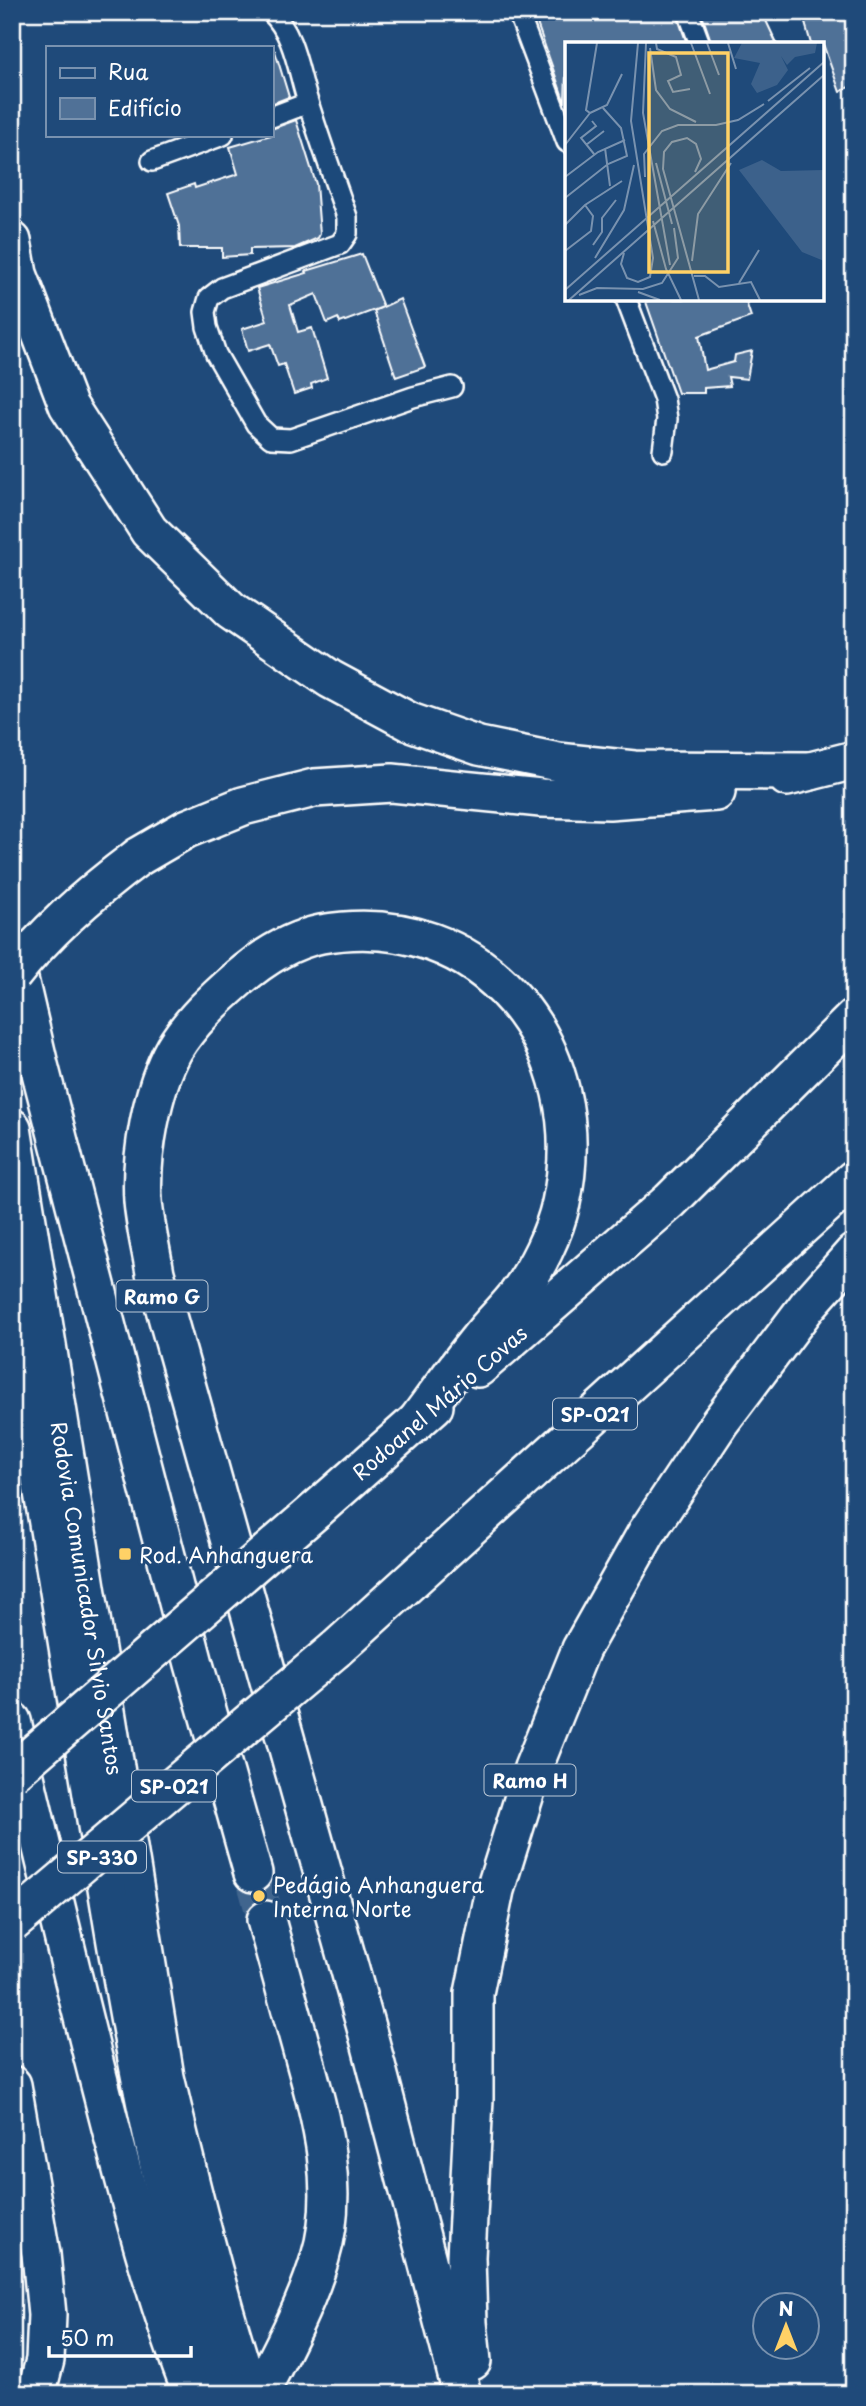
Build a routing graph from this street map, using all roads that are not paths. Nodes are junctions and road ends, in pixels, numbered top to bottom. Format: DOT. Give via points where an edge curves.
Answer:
graph roads {
  1 [pos="271,12"];
  2 [pos="518,12"];
  3 [pos="688,12"];
  4 [pos="699,42"];
  5 [pos="308,103"];
  6 [pos="273,116"];
  7 [pos="220,136"];
  8 [pos="565,137"];
  9 [pos="152,161"];
  10 [pos="12,241"];
  11 [pos="627,301"];
  12 [pos="452,387"];
  13 [pos="663,451"];
  14 [pos="854,760"];
  15 [pos="810,771"];
  16 [pos="12,949"];
  17 [pos="12,975"];
  18 [pos="854,1018"];
  19 [pos="12,1128"];
  20 [pos="854,1179"];
  21 [pos="854,1253"];
  22 [pos="12,1301"];
  23 [pos="417,1421"];
  24 [pos="12,1721"];
  25 [pos="12,1773"];
  26 [pos="253,1873"];
  27 [pos="266,1920"];
  28 [pos="12,1923"];
  29 [pos="12,2085"];
  30 [pos="36,2394"];
  31 [pos="192,2394"];
  32 [pos="222,2394"];
  33 [pos="250,2394"];
  34 [pos="259,2394"];
  35 [pos="462,2394"];
  36 [pos="477,2394"];
  1 -- 5 [label="street" via="289,38"];
  2 -- 8 [label="street"];
  3 -- 4 [label="street"];
  5 -- 6 [label="street"];
  5 -- 12 [label="street" via="347,217 347,234 340,244 222,288 209,298 205,312 216,354 256,424 271,438 291,439"];
  7 -- 9 [label="street"];
  10 -- 15 [label="highway" via="18,274 68,405 149,531 232,611 330,679 410,722 479,746 558,762 634,770"];
  11 -- 13 [label="street" via="664,399"];
  14 -- 15 [label="highway"];
  15 -- 17 [label="highway, bridge" via="729,791 609,800 392,783 314,788 243,806 186,829 138,857 92,892 34,947"];
  16 -- 26 [label="highway" via="194,1664"];
  18 -- 23 [label="highway, Rodoanel Mário Covas" via="670,1201"];
  19 -- 33 [label="highway, Rodovia Comunicador Silvio Santos / SP-330" via="165,2077 225,2317"];
  20 -- 28 [label="highway, SP-021, bridge" via="336,1649"];
  21 -- 36 [label="highway, Ramo H" via="808,1305 736,1401 646,1532 581,1649 533,1768 495,1890 474,1993 466,2257"];
  22 -- 32 [label="highway, Rodovia Comunicador Silvio Santos / SP-330" via="142,2082 167,2205"];
  23 -- 25 [label="highway, Rodoanel Mário Covas, bridge"];
  23 -- 35 [label="highway, Ramo G" via="518,1294 541,1256 561,1205 566,1116 555,1068 540,1034 512,994 458,952 414,935 370,931 320,934 283,948 249,970 209,1004 175,1048 157,1088 147,1139 143,1200 155,1273 369,2038"];
  24 -- 31 [label="highway" via="115,2143 152,2278"];
  27 -- 34 [label="highway" via="313,2089 327,2153 329,2205 321,2256 303,2305"];
  29 -- 30 [label="highway" via="47,2315 45,2360"];
}
